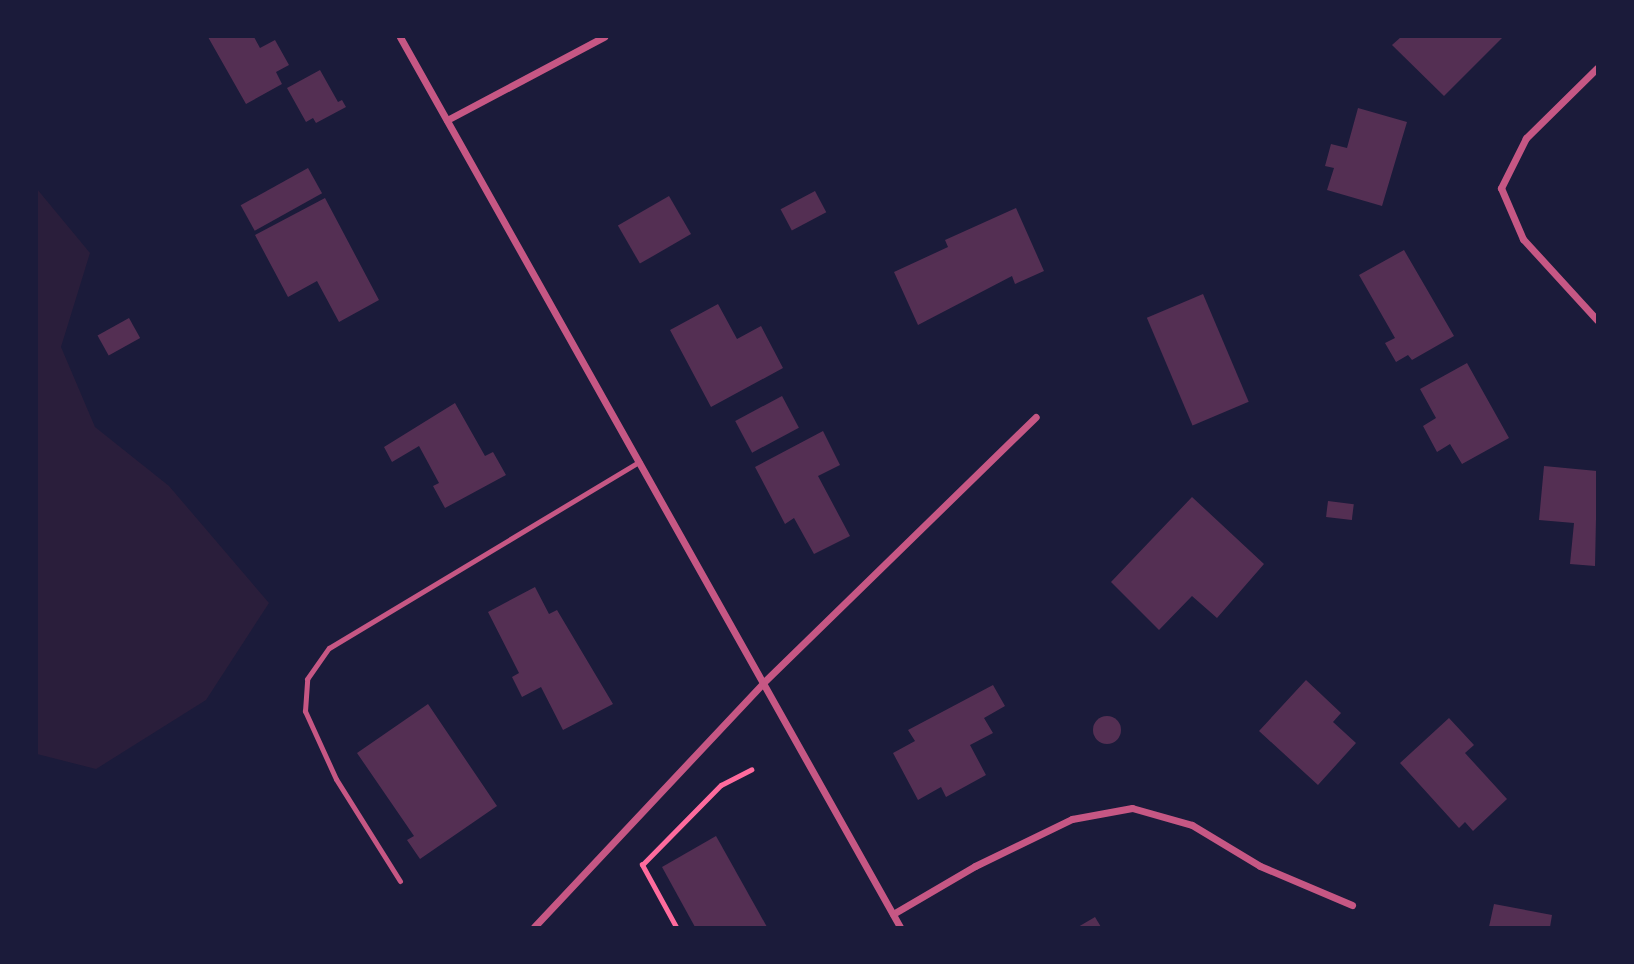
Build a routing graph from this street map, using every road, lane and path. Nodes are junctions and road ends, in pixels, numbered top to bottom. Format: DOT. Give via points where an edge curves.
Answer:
graph roads {
  1 [pos="400,37"];
  2 [pos="604,37"];
  3 [pos="1597,68"];
  4 [pos="447,120"];
  5 [pos="1597,320"];
  6 [pos="1036,417"];
  7 [pos="639,462"];
  8 [pos="763,683"];
  9 [pos="751,770"];
  10 [pos="400,881"];
  11 [pos="1352,905"];
  12 [pos="893,914"];
  13 [pos="534,927"];
  14 [pos="676,927"];
  15 [pos="900,927"];
  1 -- 4 [label="street"];
  2 -- 4 [label="street"];
  3 -- 5 [label="street" via="1526,138 1501,188 1523,239"];
  4 -- 7 [label="street"];
  6 -- 8 [label="street"];
  7 -- 8 [label="street"];
  7 -- 10 [label="lane" via="329,648 307,679 304,711 336,779"];
  8 -- 12 [label="street"];
  8 -- 13 [label="street"];
  9 -- 14 [label="path" via="722,785 642,865"];
  11 -- 12 [label="street" via="1260,866 1192,825 1132,808 1072,819 975,866"];
  12 -- 15 [label="street"];
}
